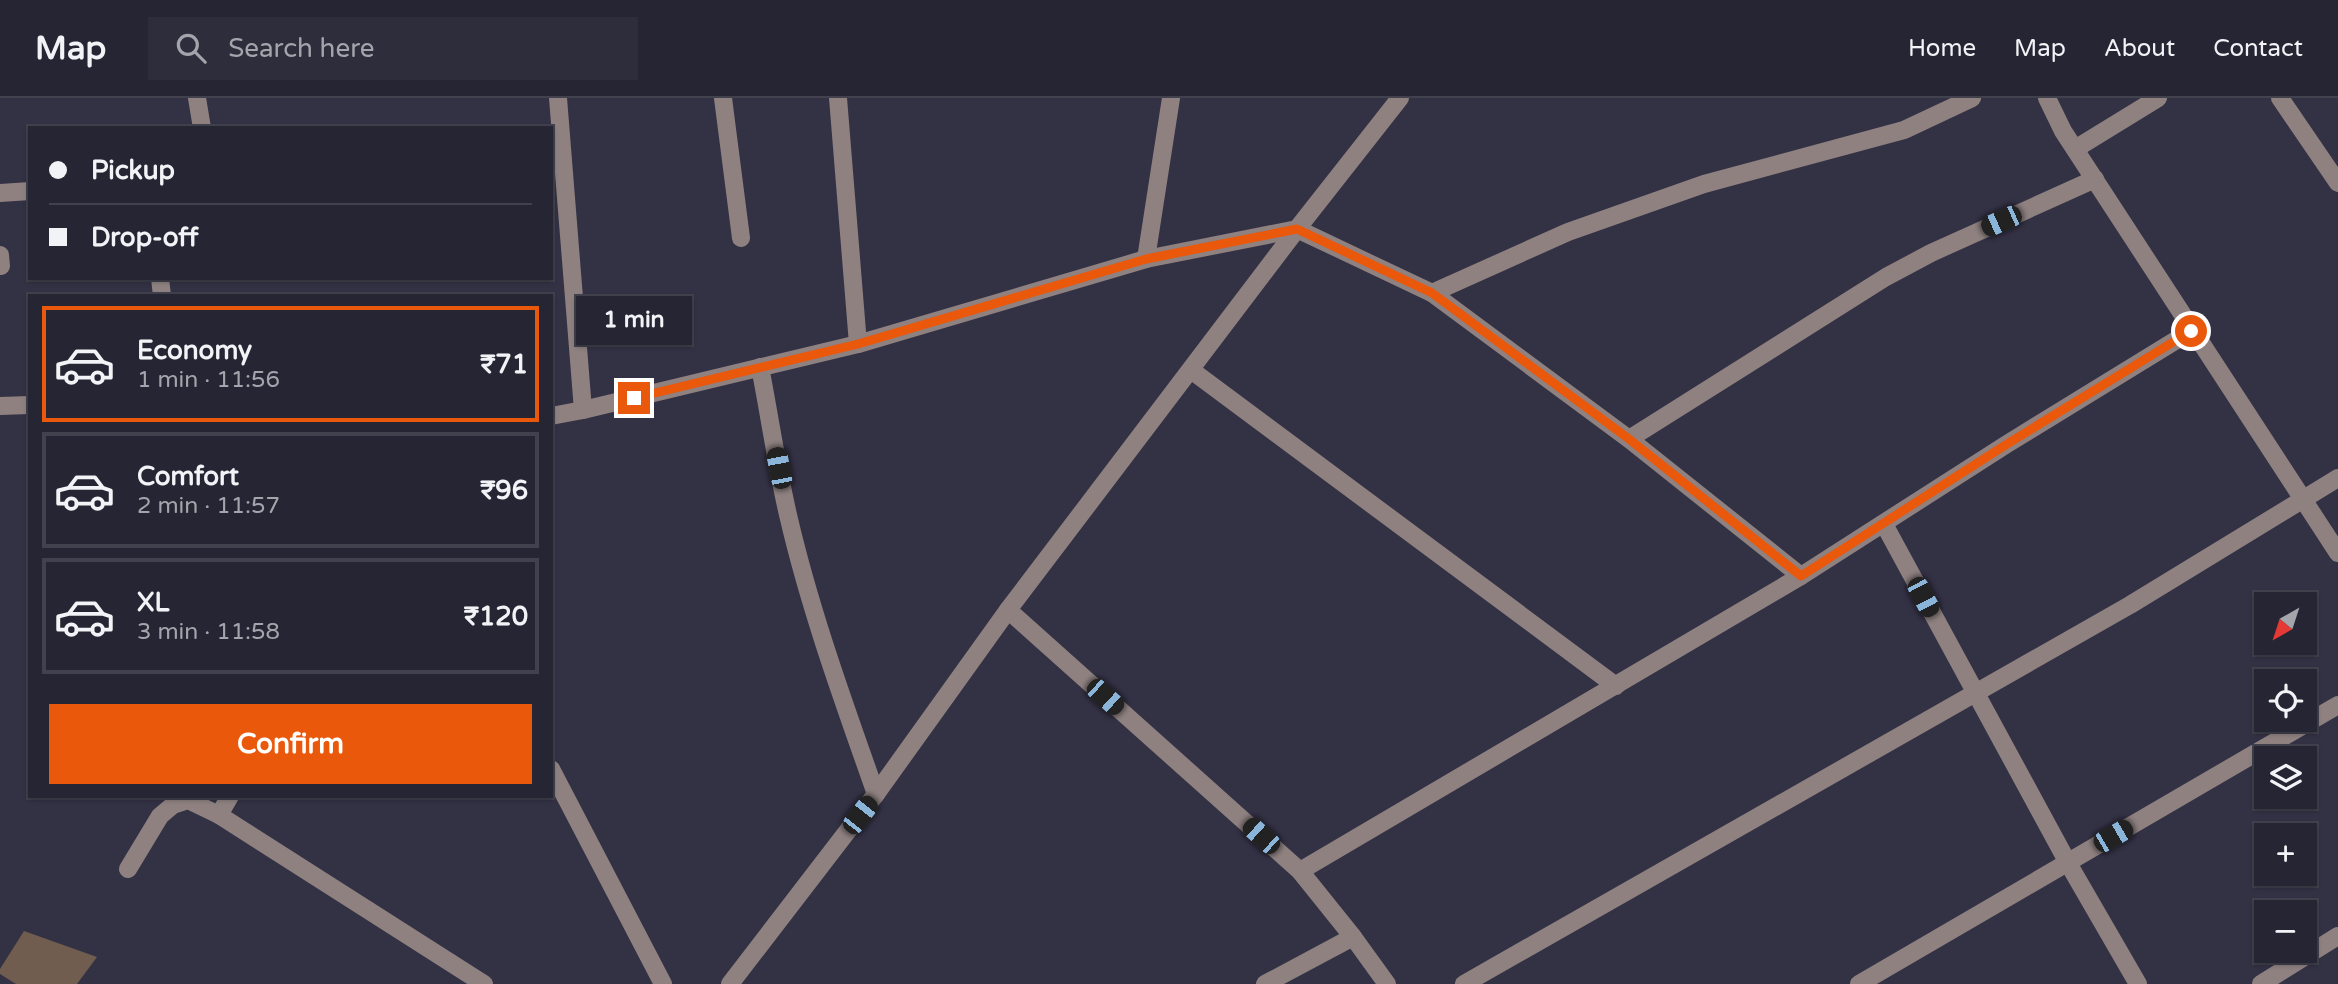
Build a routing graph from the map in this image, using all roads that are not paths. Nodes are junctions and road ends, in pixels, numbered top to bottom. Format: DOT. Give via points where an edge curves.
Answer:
graph roads {
  1 [pos="197,98"];
  2 [pos="558,98"];
  3 [pos="723,98"];
  4 [pos="838,98"];
  5 [pos="1171,98"];
  6 [pos="1400,98"];
  7 [pos="1972,98"];
  8 [pos="2047,98"];
  9 [pos="2158,98"];
  10 [pos="2280,98"];
  11 [pos="202,126"];
  12 [pos="2075,149"];
  13 [pos="2095,179"];
  14 [pos="2338,183"];
  15 [pos="28,191"];
  16 [pos="0,193"];
  17 [pos="1297,229"];
  18 [pos="741,238"];
  19 [pos="1146,259"];
  20 [pos="1432,293"];
  21 [pos="2191,331"];
  22 [pos="858,344"];
  23 [pos="760,367"];
  24 [pos="1191,370"];
  25 [pos="0,405"];
  26 [pos="28,405"];
  27 [pos="583,410"];
  28 [pos="553,416"];
  29 [pos="1629,439"];
  30 [pos="2338,478"];
  31 [pos="2302,500"];
  32 [pos="1884,524"];
  33 [pos="2338,553"];
  34 [pos="1801,576"];
  35 [pos="1007,610"];
  36 [pos="1616,686"];
  37 [pos="1975,694"];
  38 [pos="2338,705"];
  39 [pos="553,773"];
  40 [pos="876,794"];
  41 [pos="229,798"];
  42 [pos="219,815"];
  43 [pos="2068,863"];
  44 [pos="128,869"];
  45 [pos="1300,871"];
  46 [pos="2338,936"];
  47 [pos="1353,937"];
  48 [pos="484,984"];
  49 [pos="663,984"];
  50 [pos="730,984"];
  51 [pos="1265,984"];
  52 [pos="1387,984"];
  53 [pos="1464,984"];
  54 [pos="1858,984"];
  55 [pos="2138,984"];
  56 [pos="2260,984"];
  1 -- 11 [label="street"];
  2 -- 27 [label="street"];
  3 -- 18 [label="street"];
  4 -- 22 [label="street"];
  5 -- 19 [label="street"];
  6 -- 17 [label="street"];
  7 -- 20 [label="street" via="1904,130 1704,184 1568,232"];
  8 -- 12 [label="street"];
  9 -- 12 [label="street"];
  10 -- 14 [label="street"];
  12 -- 13 [label="street"];
  13 -- 21 [label="street"];
  13 -- 29 [label="street" via="1886,277"];
  15 -- 16 [label="street"];
  17 -- 19 [label="street"];
  17 -- 20 [label="street"];
  17 -- 24 [label="street"];
  19 -- 22 [label="street"];
  20 -- 29 [label="street"];
  21 -- 31 [label="street"];
  21 -- 32 [label="street"];
  22 -- 23 [label="street"];
  23 -- 27 [label="street"];
  23 -- 40 [label="street" via="800,560"];
  24 -- 35 [label="street"];
  24 -- 36 [label="street"];
  25 -- 26 [label="street"];
  27 -- 28 [label="street"];
  29 -- 34 [label="street"];
  30 -- 31 [label="street"];
  31 -- 33 [label="street"];
  31 -- 37 [label="street"];
  32 -- 34 [label="street"];
  32 -- 37 [label="street"];
  34 -- 36 [label="street"];
  35 -- 40 [label="street"];
  35 -- 45 [label="street"];
  36 -- 45 [label="street"];
  37 -- 43 [label="street"];
  37 -- 53 [label="street"];
  38 -- 43 [label="street"];
  39 -- 49 [label="street"];
  40 -- 50 [label="street"];
  41 -- 42 [label="street"];
  42 -- 44 [label="street" via="188,800 173,805 160,816"];
  42 -- 48 [label="street"];
  43 -- 54 [label="street"];
  43 -- 55 [label="street"];
  45 -- 47 [label="street"];
  46 -- 56 [label="street"];
  47 -- 51 [label="street"];
  47 -- 52 [label="street"];
}
